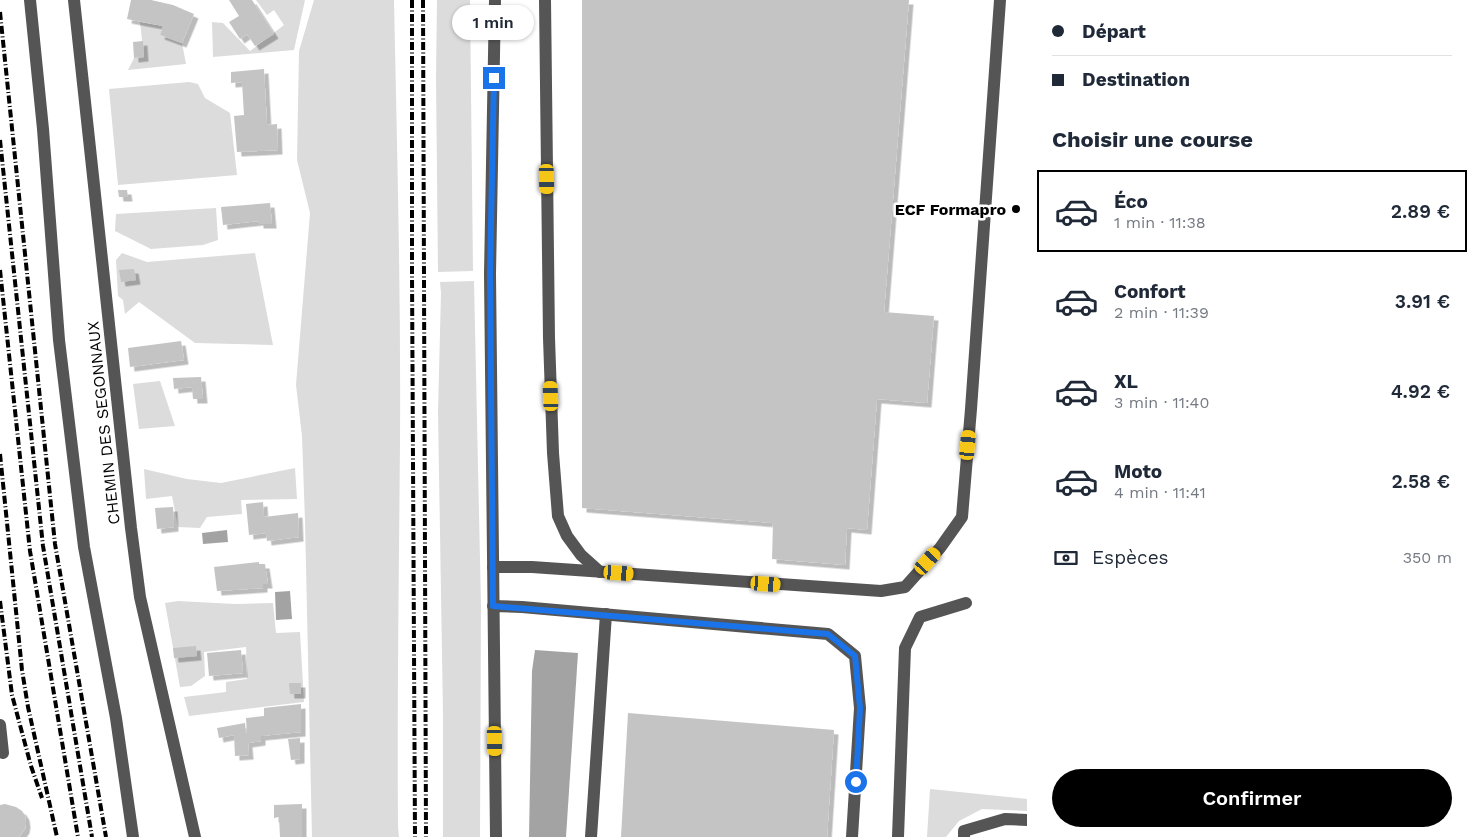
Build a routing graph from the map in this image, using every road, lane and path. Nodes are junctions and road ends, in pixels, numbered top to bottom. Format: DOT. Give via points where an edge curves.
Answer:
graph roads {
  1 [pos="30,0"];
  2 [pos="74,0"];
  3 [pos="495,0"];
  4 [pos="545,0"];
  5 [pos="1000,0"];
  6 [pos="493,567"];
  7 [pos="600,572"];
  8 [pos="966,603"];
  9 [pos="493,606"];
  10 [pos="606,614"];
  11 [pos="0,725"];
  12 [pos="3,753"];
  13 [pos="1027,820"];
  14 [pos="133,837"];
  15 [pos="195,837"];
  16 [pos="496,837"];
  17 [pos="591,837"];
  18 [pos="852,837"];
  19 [pos="898,837"];
  20 [pos="964,837"];
  1 -- 14 [label="street" via="59,340 84,547 116,718"];
  2 -- 15 [label="street, CHEMIN DES SEGONNAUX" via="140,597"];
  3 -- 6 [label="street" via="490,274"];
  4 -- 7 [label="street" via="549,338 558,516 581,555"];
  5 -- 7 [label="street" via="962,517 940,548 905,586 881,591"];
  6 -- 7 [label="street"];
  6 -- 9 [label="street"];
  8 -- 19 [label="street" via="920,617 905,648"];
  9 -- 10 [label="street"];
  9 -- 16 [label="street"];
  10 -- 17 [label="street"];
  10 -- 18 [label="street" via="828,634 855,656 860,708"];
  11 -- 12 [label="street"];
  13 -- 20 [label="street" via="1005,819 964,831"];
}
